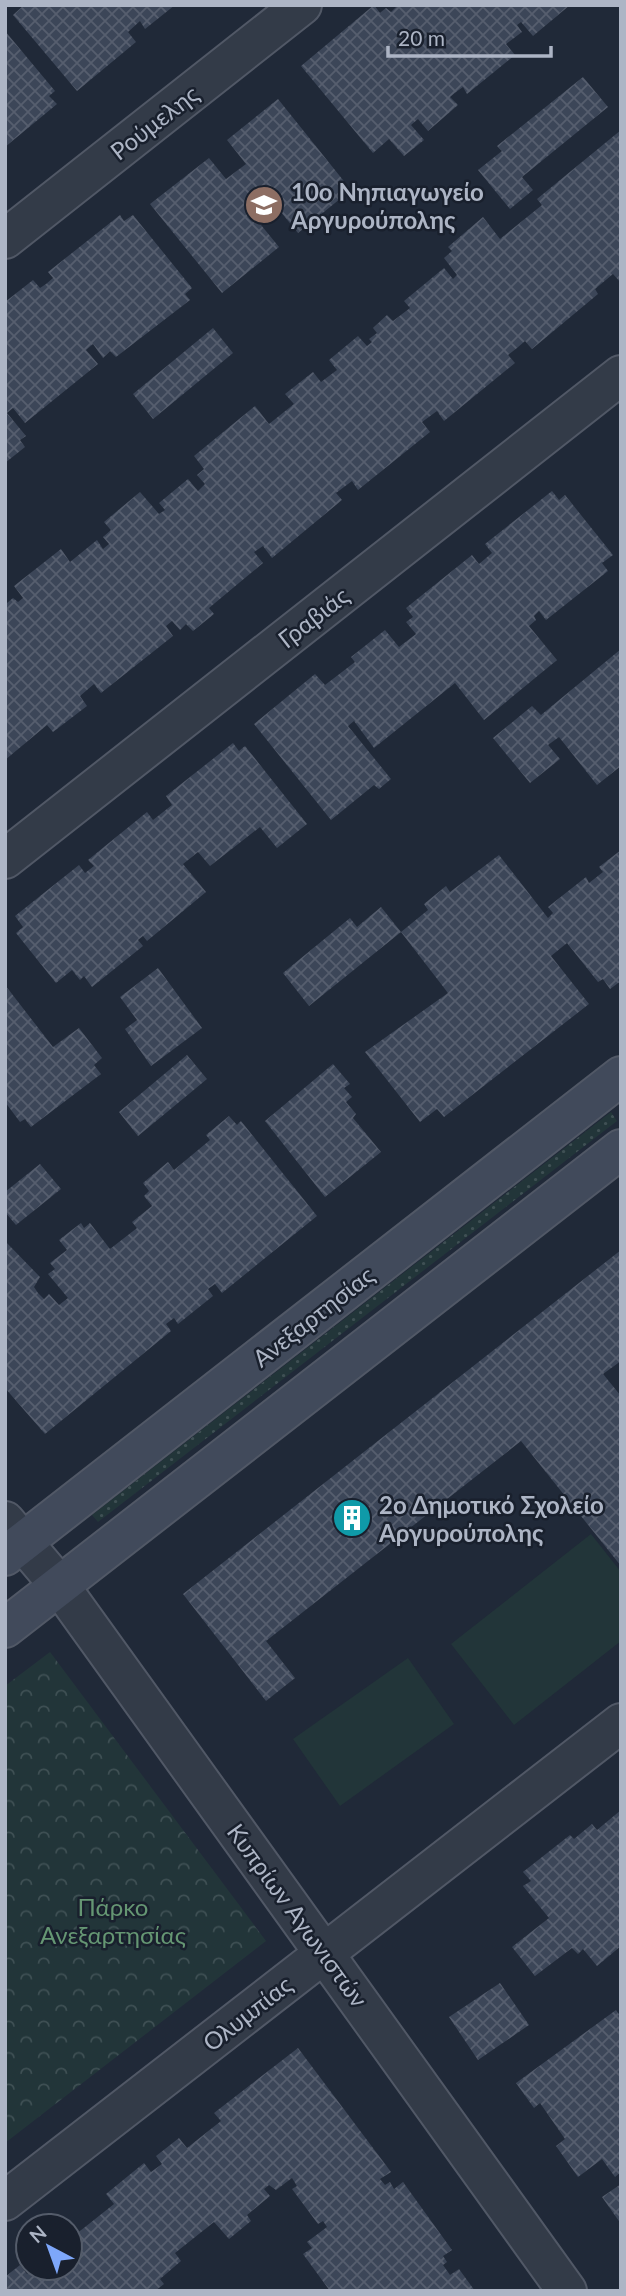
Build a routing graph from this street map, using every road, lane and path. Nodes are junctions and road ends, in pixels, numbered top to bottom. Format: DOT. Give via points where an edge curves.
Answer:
graph roads {
  1 [pos="302,5"];
  2 [pos="5,239"];
  3 [pos="621,375"];
  4 [pos="5,859"];
  5 [pos="621,1076"];
  6 [pos="621,1149"];
  7 [pos="11,1540"];
  8 [pos="59,1585"];
  9 [pos="5,1628"];
  10 [pos="621,1723"];
  11 [pos="325,1952"];
  12 [pos="5,2201"];
  13 [pos="567,2291"];
  1 -- 2 [label="street, Ρούμελης"];
  3 -- 4 [label="street, Γραβιάς"];
  5 -- 7 [label="main road, Ανεξαρτησίας"];
  6 -- 8 [label="main road"];
  7 -- 8 [label="street, Κυπρίων Αγωνιστών"];
  8 -- 9 [label="main road"];
  8 -- 11 [label="street, Κυπρίων Αγωνιστών"];
  10 -- 11 [label="street, Ολυμπίας"];
  11 -- 12 [label="street, Ολυμπίας"];
  11 -- 13 [label="street, Κυπρίων Αγωνιστών"];
}
